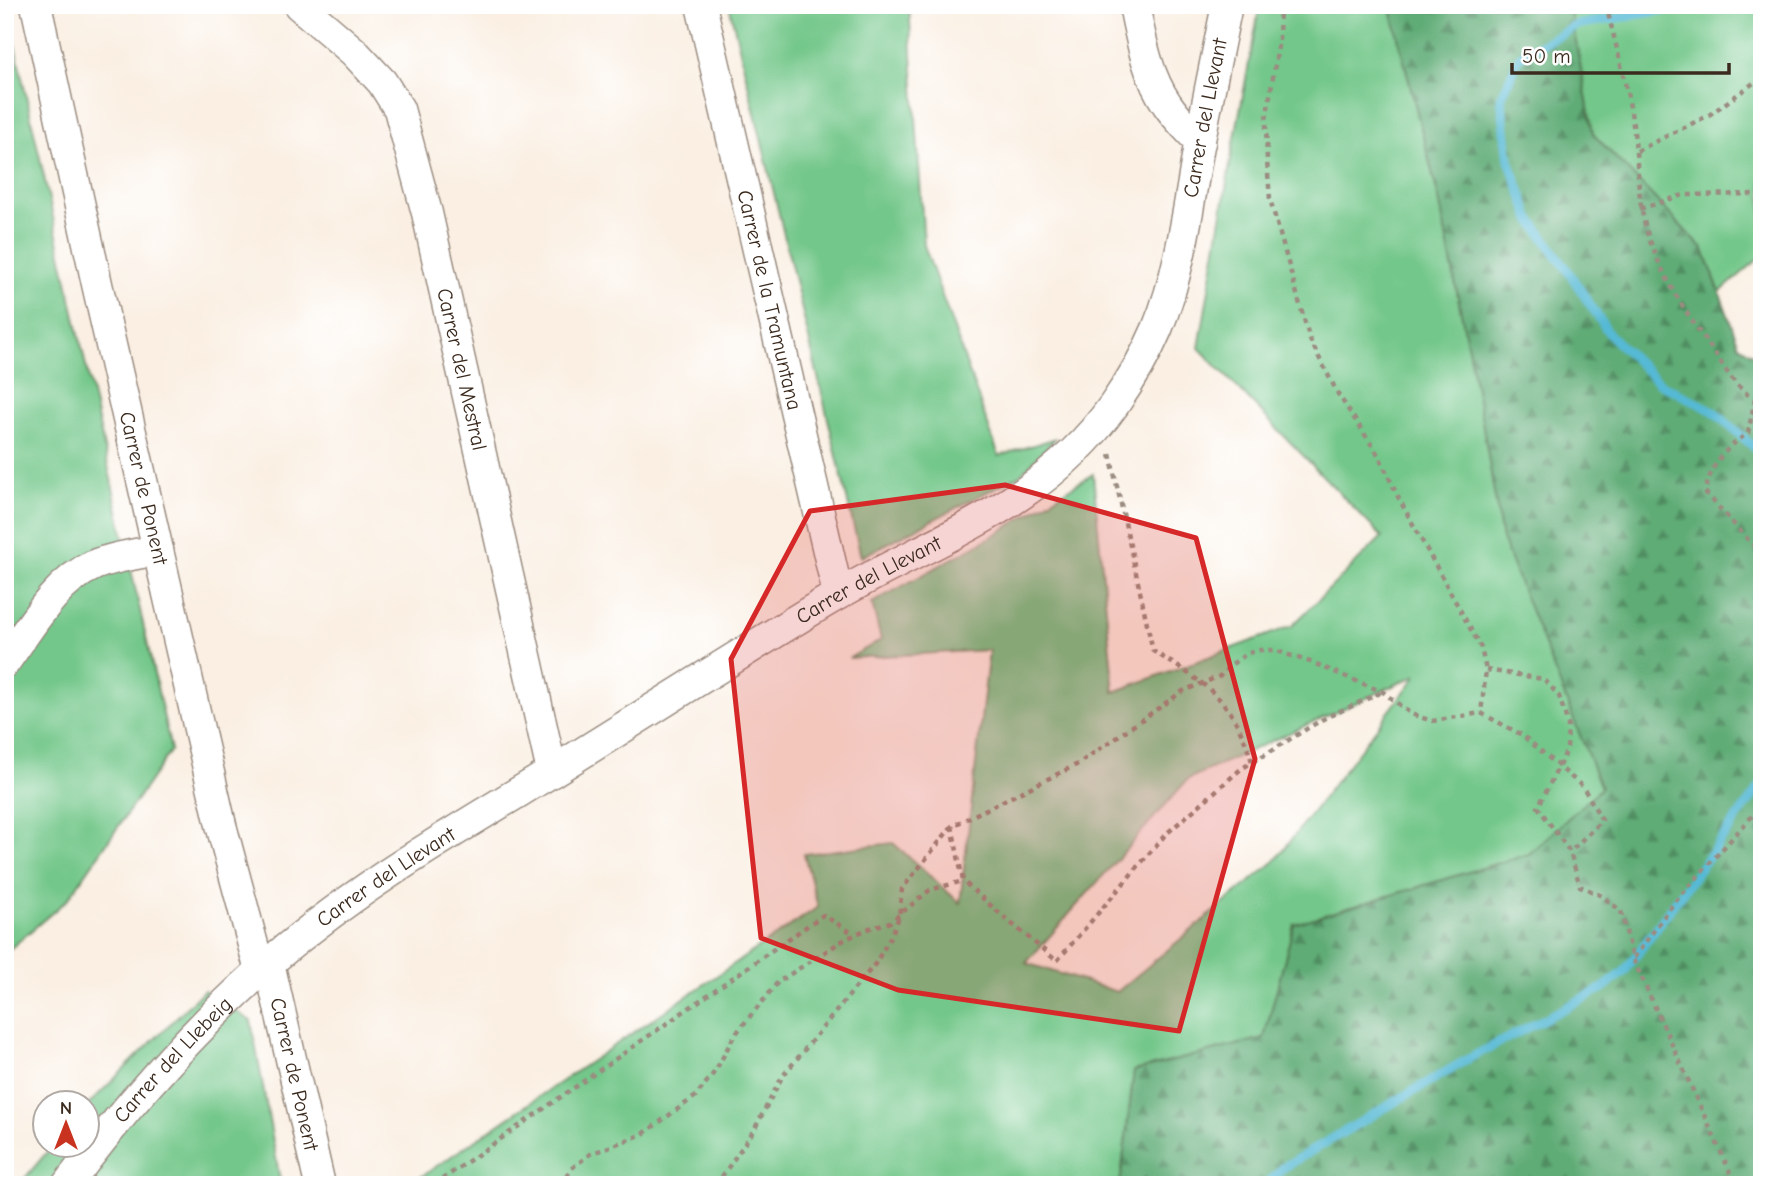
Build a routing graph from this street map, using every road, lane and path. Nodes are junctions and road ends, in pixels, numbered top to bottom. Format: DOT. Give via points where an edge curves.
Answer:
graph roads {
  1 [pos="36,5"];
  2 [pos="299,5"];
  3 [pos="701,5"];
  4 [pos="1134,5"];
  5 [pos="1227,5"];
  6 [pos="1280,5"];
  7 [pos="1606,5"];
  8 [pos="1762,76"];
  9 [pos="1200,142"];
  10 [pos="1636,151"];
  11 [pos="1762,194"];
  12 [pos="1640,209"];
  13 [pos="1759,400"];
  14 [pos="1103,419"];
  15 [pos="158,550"];
  16 [pos="1762,555"];
  17 [pos="838,594"];
  18 [pos="5,662"];
  19 [pos="1486,670"];
  20 [pos="1204,683"];
  21 [pos="1383,692"];
  22 [pos="1481,713"];
  23 [pos="1252,762"];
  24 [pos="1560,767"];
  25 [pos="552,772"];
  26 [pos="1762,805"];
  27 [pos="952,826"];
  28 [pos="1570,852"];
  29 [pos="963,881"];
  30 [pos="899,917"];
  31 [pos="855,934"];
  32 [pos="1633,959"];
  33 [pos="264,967"];
  34 [pos="67,1185"];
  35 [pos="320,1185"];
  36 [pos="434,1185"];
  37 [pos="561,1185"];
  38 [pos="716,1185"];
  39 [pos="1736,1185"];
  1 -- 15 [label="street, Carrer de Ponent"];
  2 -- 25 [label="street, Carrer del Mestral" via="354,52 399,109 436,251"];
  3 -- 17 [label="street, Carrer de la Tramuntana"];
  4 -- 9 [label="street" via="1160,94"];
  5 -- 9 [label="street, Carrer del Llevant"];
  6 -- 19 [label="path" via="1266,120 1270,199 1310,340 1338,394 1379,456 1481,648"];
  7 -- 10 [label="path"];
  8 -- 10 [label="path" via="1709,115"];
  9 -- 14 [label="street, Carrer del Llevant" via="1157,329"];
  10 -- 12 [label="path"];
  11 -- 12 [label="path" via="1683,195"];
  12 -- 13 [label="path" via="1665,276 1685,311 1738,386"];
  13 -- 16 [label="path" via="1748,433 1710,470 1705,492"];
  14 -- 17 [label="street, Carrer del Llevant" via="1063,464 1019,497"];
  14 -- 20 [label="path" via="1153,651"];
  15 -- 18 [label="street" via="94,565 71,580 50,600"];
  15 -- 33 [label="street, Carrer de Ponent" via="221,825"];
  17 -- 25 [label="street, Carrer del Llevant"];
  19 -- 22 [label="path"];
  19 -- 24 [label="path" via="1544,680 1559,696 1568,724 1567,750"];
  20 -- 21 [label="path" via="1248,653 1274,650"];
  20 -- 23 [label="path" via="1232,712"];
  20 -- 27 [label="path" via="1183,691 1078,764"];
  21 -- 22 [label="path" via="1412,714 1432,721"];
  21 -- 23 [label="path" via="1323,719"];
  22 -- 24 [label="path" via="1522,735"];
  23 -- 29 [label="path" via="1165,835 1057,961"];
  24 -- 28 [label="path" via="1538,807"];
  24 -- 28 [label="path" via="1583,787 1602,820"];
  25 -- 33 [label="street, Carrer del Llevant" via="366,888"];
  26 -- 32 [label="path" via="1673,904"];
  27 -- 29 [label="path"];
  27 -- 30 [label="path" via="902,888"];
  28 -- 32 [label="path" via="1580,886 1621,911"];
  29 -- 30 [label="path" via="930,891"];
  30 -- 31 [label="path"];
  30 -- 38 [label="path" via="875,964 782,1077 754,1130"];
  31 -- 36 [label="path" via="823,915"];
  31 -- 37 [label="path" via="778,982 734,1036 696,1096 643,1134 590,1154 572,1168"];
  32 -- 39 [label="path"];
  33 -- 34 [label="street, Carrer del Llebeig" via="153,1077"];
  33 -- 35 [label="street, Carrer de Ponent"];
}
